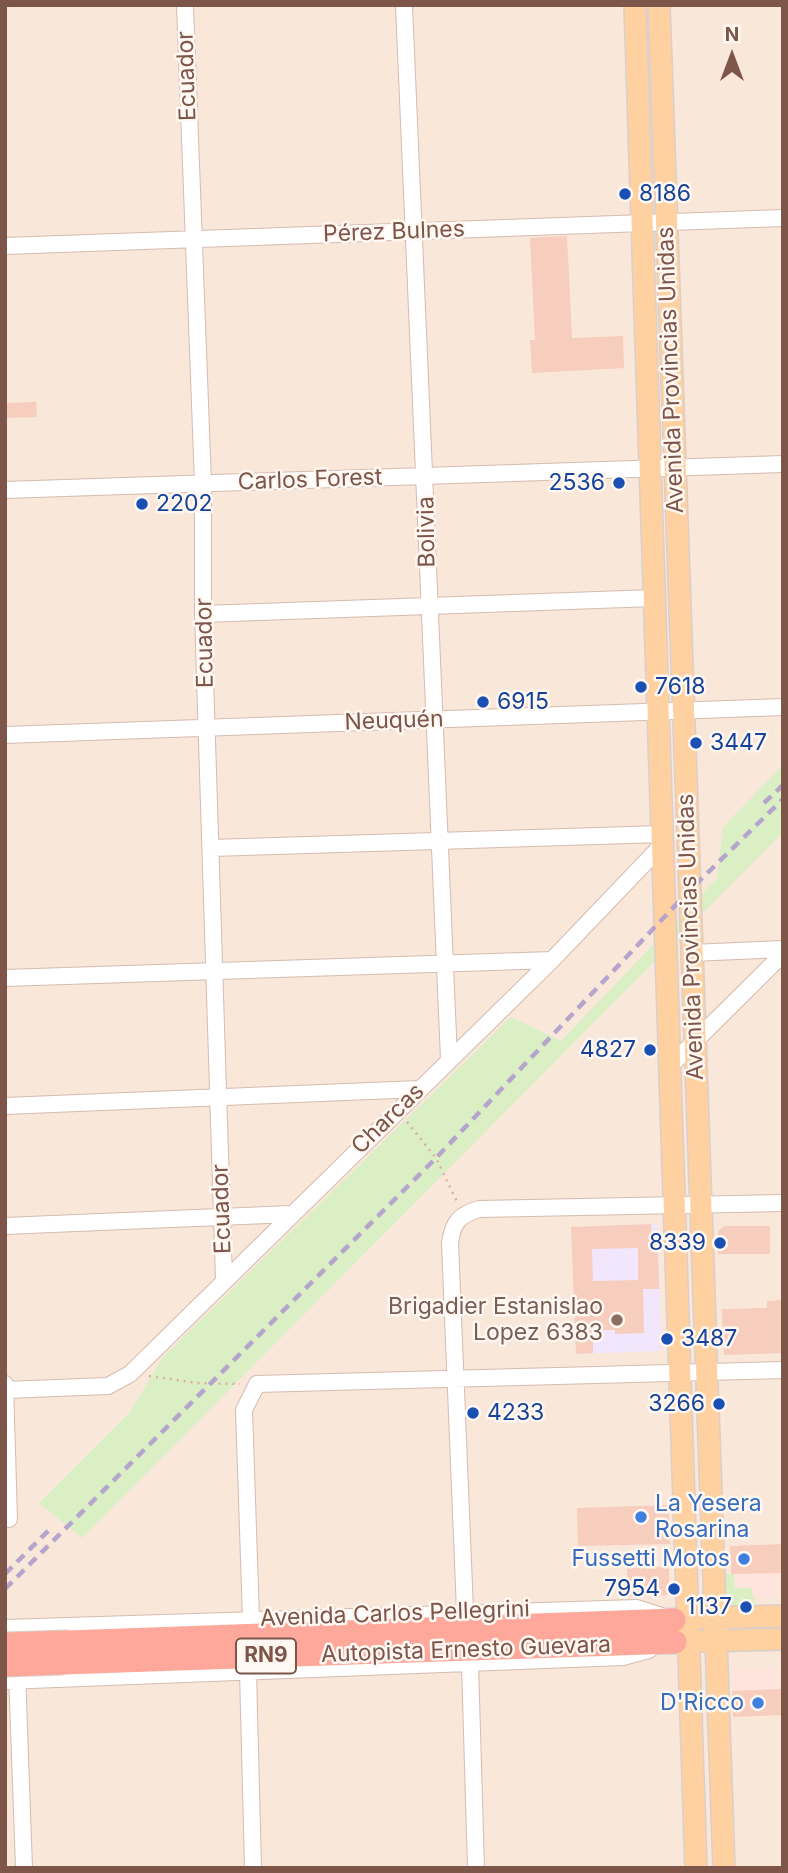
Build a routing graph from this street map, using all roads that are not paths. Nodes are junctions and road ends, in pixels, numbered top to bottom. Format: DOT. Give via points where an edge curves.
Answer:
graph roads {
  1 [pos="185,5"];
  2 [pos="404,5"];
  3 [pos="635,5"];
  4 [pos="659,5"];
  5 [pos="783,218"];
  6 [pos="666,222"];
  7 [pos="642,223"];
  8 [pos="413,231"];
  9 [pos="192,239"];
  10 [pos="5,246"];
  11 [pos="783,464"];
  12 [pos="675,467"];
  13 [pos="650,468"];
  14 [pos="426,476"];
  15 [pos="203,483"];
  16 [pos="5,490"];
  17 [pos="654,598"];
  18 [pos="429,606"];
  19 [pos="203,614"];
  20 [pos="783,707"];
  21 [pos="682,711"];
  22 [pos="657,712"];
  23 [pos="434,720"];
  24 [pos="207,728"];
  25 [pos="5,735"];
  26 [pos="662,839"];
  27 [pos="439,841"];
  28 [pos="211,848"];
  29 [pos="783,951"];
  30 [pos="691,953"];
  31 [pos="552,960"];
  32 [pos="444,964"];
  33 [pos="214,971"];
  34 [pos="5,978"];
  35 [pos="695,1041"];
  36 [pos="449,1059"];
  37 [pos="669,1067"];
  38 [pos="419,1089"];
  39 [pos="218,1098"];
  40 [pos="5,1106"];
  41 [pos="699,1203"];
  42 [pos="783,1203"];
  43 [pos="674,1204"];
  44 [pos="291,1214"];
  45 [pos="222,1219"];
  46 [pos="5,1226"];
  47 [pos="224,1280"];
  48 [pos="783,1370"];
  49 [pos="679,1372"];
  50 [pos="705,1372"];
  51 [pos="456,1380"];
  52 [pos="5,1384"];
  53 [pos="5,1390"];
  54 [pos="9,1519"];
  55 [pos="465,1611"];
  56 [pos="783,1616"];
  57 [pos="713,1618"];
  58 [pos="251,1619"];
  59 [pos="681,1631"];
  60 [pos="9,1633"];
  61 [pos="783,1639"];
  62 [pos="713,1641"];
  63 [pos="66,1652"];
  64 [pos="470,1664"];
  65 [pos="248,1672"];
  66 [pos="9,1676"];
  67 [pos="24,1868"];
  68 [pos="253,1868"];
  69 [pos="476,1868"];
  70 [pos="696,1868"];
  71 [pos="724,1868"];
  1 -- 9 [label="street, Ecuador"];
  2 -- 8 [label="street, Bolivia"];
  3 -- 7 [label="main road, Avenida Provincias Unidas"];
  4 -- 6 [label="main road, Avenida Provincias Unidas"];
  5 -- 6 [label="street, Pérez Bulnes"];
  6 -- 7 [label="street, Pérez Bulnes"];
  6 -- 12 [label="main road, Avenida Provincias Unidas"];
  7 -- 8 [label="street, Pérez Bulnes"];
  7 -- 13 [label="main road, Avenida Provincias Unidas"];
  8 -- 9 [label="street, Pérez Bulnes"];
  8 -- 14 [label="street, Bolivia"];
  9 -- 10 [label="street, Pérez Bulnes"];
  9 -- 15 [label="street, Ecuador"];
  11 -- 12 [label="street, Carlos Forest"];
  12 -- 13 [label="street, Carlos Forest"];
  12 -- 21 [label="main road, Avenida Provincias Unidas"];
  13 -- 14 [label="street, Carlos Forest"];
  13 -- 17 [label="main road, Avenida Provincias Unidas"];
  14 -- 15 [label="street, Carlos Forest"];
  14 -- 18 [label="street, Bolivia"];
  15 -- 16 [label="street, Carlos Forest"];
  15 -- 19 [label="street, Ecuador"];
  17 -- 18 [label="street"];
  17 -- 22 [label="main road, Avenida Provincias Unidas"];
  18 -- 19 [label="street"];
  18 -- 23 [label="street, Bolivia"];
  19 -- 24 [label="street, Ecuador"];
  20 -- 21 [label="street, Neuquén"];
  21 -- 22 [label="street, Neuquén"];
  21 -- 30 [label="main road, Avenida Provincias Unidas"];
  22 -- 23 [label="street, Neuquén"];
  22 -- 26 [label="main road, Avenida Provincias Unidas"];
  23 -- 24 [label="street, Neuquén"];
  23 -- 27 [label="street, Bolivia"];
  24 -- 25 [label="street, Neuquén"];
  24 -- 28 [label="street, Ecuador"];
  26 -- 27 [label="street"];
  26 -- 31 [label="street, Charcas"];
  26 -- 37 [label="main road, Avenida Provincias Unidas"];
  27 -- 28 [label="street"];
  27 -- 32 [label="street, Bolivia"];
  28 -- 33 [label="street, Ecuador"];
  29 -- 30 [label="street"];
  29 -- 35 [label="street"];
  30 -- 35 [label="main road, Avenida Provincias Unidas"];
  31 -- 32 [label="street"];
  31 -- 36 [label="street, Charcas"];
  32 -- 33 [label="street"];
  32 -- 36 [label="street, Bolivia"];
  33 -- 34 [label="street"];
  33 -- 39 [label="street, Ecuador"];
  35 -- 37 [label="street"];
  35 -- 41 [label="main road, Avenida Provincias Unidas"];
  36 -- 38 [label="street, Charcas"];
  37 -- 43 [label="main road, Avenida Provincias Unidas"];
  38 -- 39 [label="street"];
  38 -- 44 [label="street, Charcas"];
  39 -- 40 [label="street"];
  39 -- 45 [label="street, Ecuador"];
  41 -- 42 [label="street"];
  41 -- 43 [label="street"];
  41 -- 50 [label="main road, Avenida Provincias Unidas"];
  43 -- 49 [label="main road, Avenida Provincias Unidas"];
  43 -- 51 [label="street" via="480,1209 463,1214 453,1226 450,1243"];
  44 -- 45 [label="street"];
  44 -- 47 [label="street, Charcas"];
  45 -- 46 [label="street"];
  45 -- 47 [label="street, Ecuador"];
  47 -- 53 [label="street, Charcas" via="130,1374 108,1387"];
  48 -- 50 [label="street"];
  49 -- 50 [label="street"];
  49 -- 51 [label="street"];
  49 -- 59 [label="main road, Avenida Provincias Unidas"];
  50 -- 57 [label="main road, Avenida Provincias Unidas"];
  51 -- 55 [label="street"];
  51 -- 58 [label="street" via="257,1384 244,1410"];
  52 -- 53 [label="street"];
  53 -- 54 [label="street"];
  55 -- 58 [label="street, Avenida Carlos Pellegrini"];
  55 -- 59 [label="street, Avenida Carlos Pellegrini" via="637,1608"];
  56 -- 57 [label="main road, Avenida Carlos Pellegrini"];
  57 -- 59 [label="main road, Avenida Carlos Pellegrini"];
  57 -- 62 [label="main road, Avenida Provincias Unidas"];
  58 -- 60 [label="street, Avenida Carlos Pellegrini"];
  59 -- 62 [label="main road, Avenida Carlos Pellegrini"];
  59 -- 63 [label="highway, Autopista Ernesto Guevara / RN9"];
  59 -- 64 [label="street, Avenida Carlos Pellegrini" via="623,1657"];
  59 -- 70 [label="main road, Avenida Provincias Unidas"];
  60 -- 63 [label="highway, Autopista Ernesto Guevara / RN9, bridge"];
  60 -- 66 [label="street"];
  61 -- 62 [label="main road, Avenida Carlos Pellegrini"];
  62 -- 71 [label="main road, Avenida Provincias Unidas"];
  63 -- 66 [label="highway, Autopista Ernesto Guevara / RN9, bridge"];
  64 -- 65 [label="street, Avenida Carlos Pellegrini"];
  64 -- 69 [label="street"];
  65 -- 66 [label="street, Avenida Carlos Pellegrini"];
  65 -- 68 [label="street"];
  66 -- 67 [label="street"];
}
